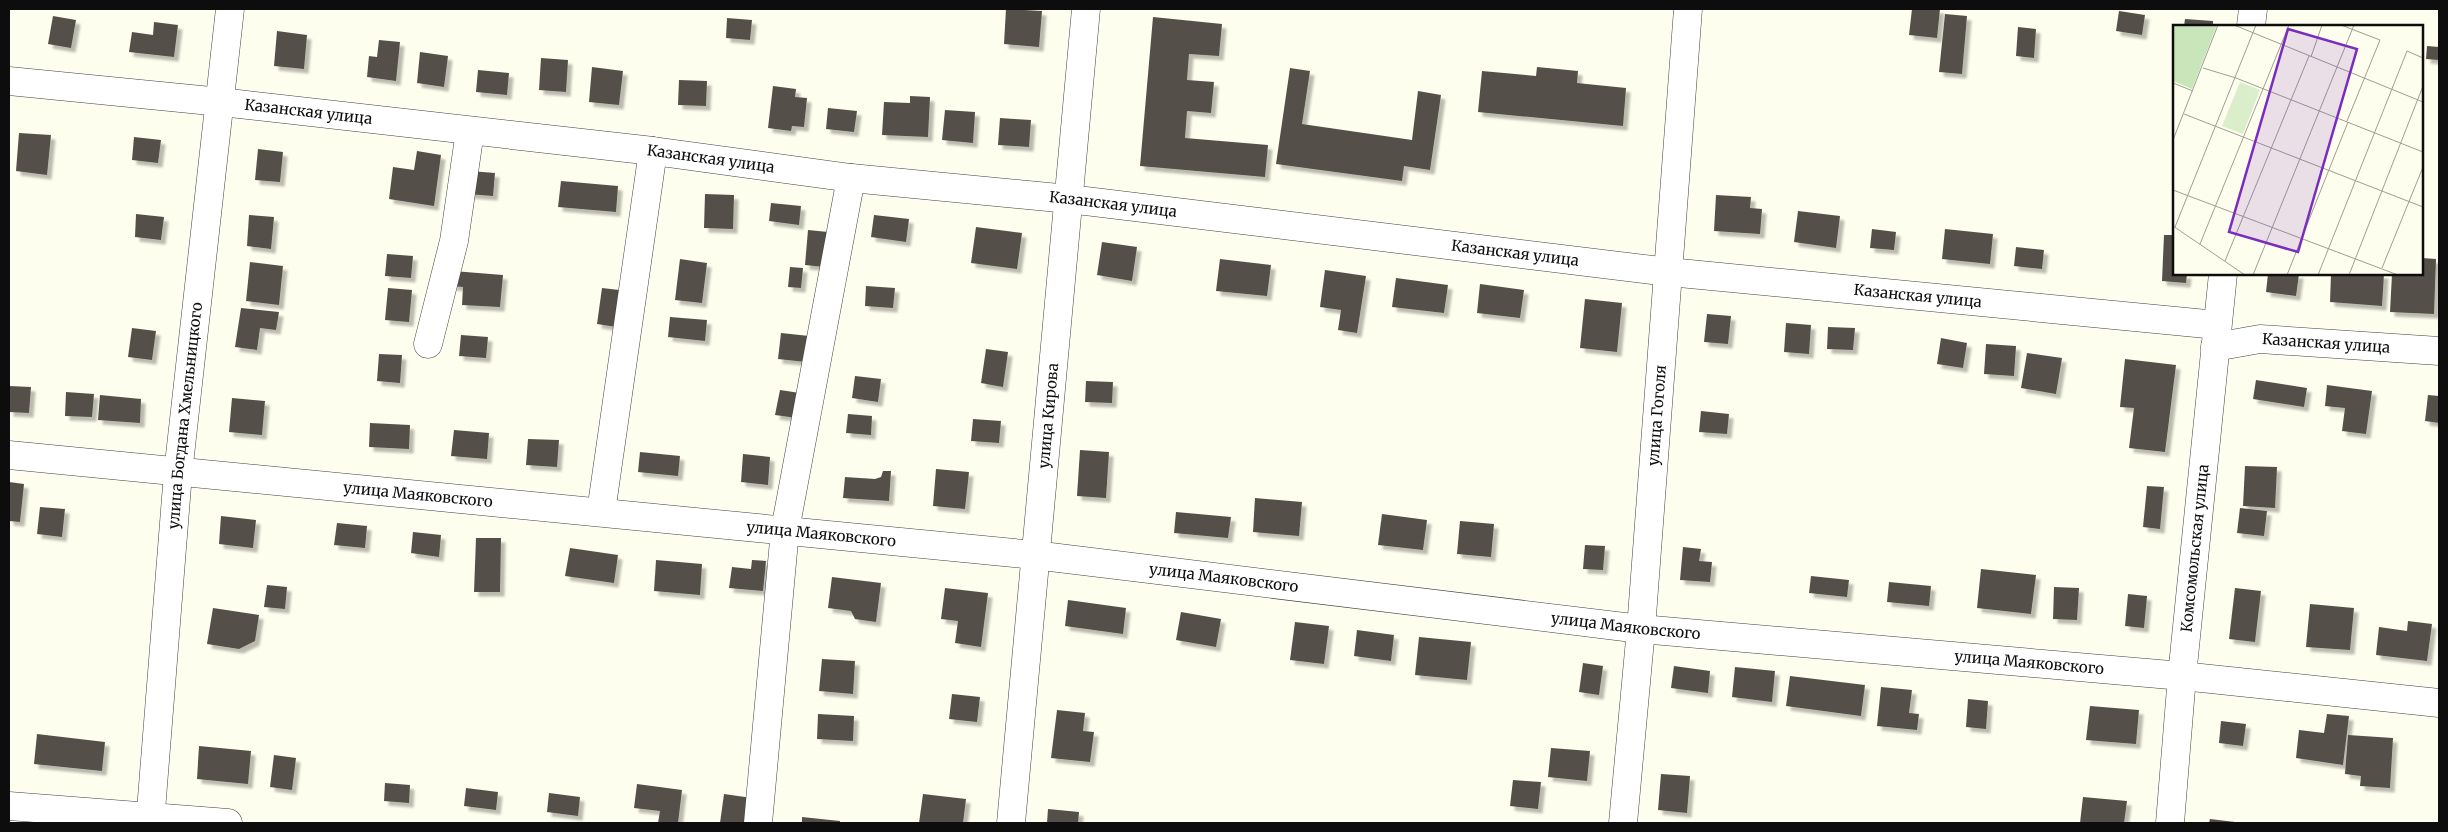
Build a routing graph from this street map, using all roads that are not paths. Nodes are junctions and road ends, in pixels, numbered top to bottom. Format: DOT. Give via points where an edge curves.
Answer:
graph roads {
  1 [pos="230,9"];
  2 [pos="1086,9"];
  3 [pos="1688,9"];
  4 [pos="2253,9"];
  5 [pos="2251,25"];
  6 [pos="9,81"];
  7 [pos="221,102"];
  8 [pos="470,131"];
  9 [pos="654,151"];
  10 [pos="851,178"];
  11 [pos="1069,199"];
  12 [pos="1669,272"];
  13 [pos="2223,275"];
  14 [pos="2216,336"];
  15 [pos="428,344"];
  16 [pos="2439,350"];
  17 [pos="9,455"];
  18 [pos="178,473"];
  19 [pos="601,512"];
  20 [pos="786,530"];
  21 [pos="1034,555"];
  22 [pos="1641,629"];
  23 [pos="2182,676"];
  24 [pos="2439,702"];
  25 [pos="9,806"];
  26 [pos="150,820"];
  27 [pos="228,823"];
  28 [pos="758,823"];
  29 [pos="1011,823"];
  30 [pos="1623,823"];
  31 [pos="2170,823"];
  1 -- 7 [label="street, улица Богдана Хмельницкого"];
  2 -- 11 [label="street, улица Кирова"];
  3 -- 12 [label="street, улица Гоголя"];
  4 -- 5 [label="street"];
  6 -- 7 [label="street, Казанская улица"];
  7 -- 8 [label="street, Казанская улица"];
  7 -- 18 [label="street, улица Богдана Хмельницкого"];
  8 -- 9 [label="street, Казанская улица"];
  8 -- 15 [label="street" via="454,241"];
  9 -- 10 [label="street, Казанская улица"];
  9 -- 19 [label="street"];
  10 -- 11 [label="street, Казанская улица"];
  10 -- 20 [label="street"];
  11 -- 12 [label="street, Казанская улица"];
  11 -- 21 [label="street, улица Кирова"];
  12 -- 14 [label="street, Казанская улица"];
  12 -- 22 [label="street, улица Гоголя"];
  13 -- 14 [label="street, Комсомольская улица"];
  14 -- 16 [label="street, Казанская улица"];
  14 -- 23 [label="street, Комсомольская улица"];
  17 -- 18 [label="street, улица Маяковского"];
  18 -- 19 [label="street, улица Маяковского"];
  18 -- 26 [label="street, улица Богдана Хмельницкого"];
  19 -- 20 [label="street, улица Маяковского"];
  20 -- 21 [label="street, улица Маяковского"];
  20 -- 28 [label="street"];
  21 -- 22 [label="street, улица Маяковского"];
  21 -- 29 [label="street, улица Кирова"];
  22 -- 23 [label="street, улица Маяковского"];
  22 -- 30 [label="street, улица Гоголя"];
  23 -- 24 [label="street, улица Маяковского"];
  23 -- 31 [label="street, Комсомольская улица"];
  25 -- 26 [label="street"];
  26 -- 27 [label="street"];
}
